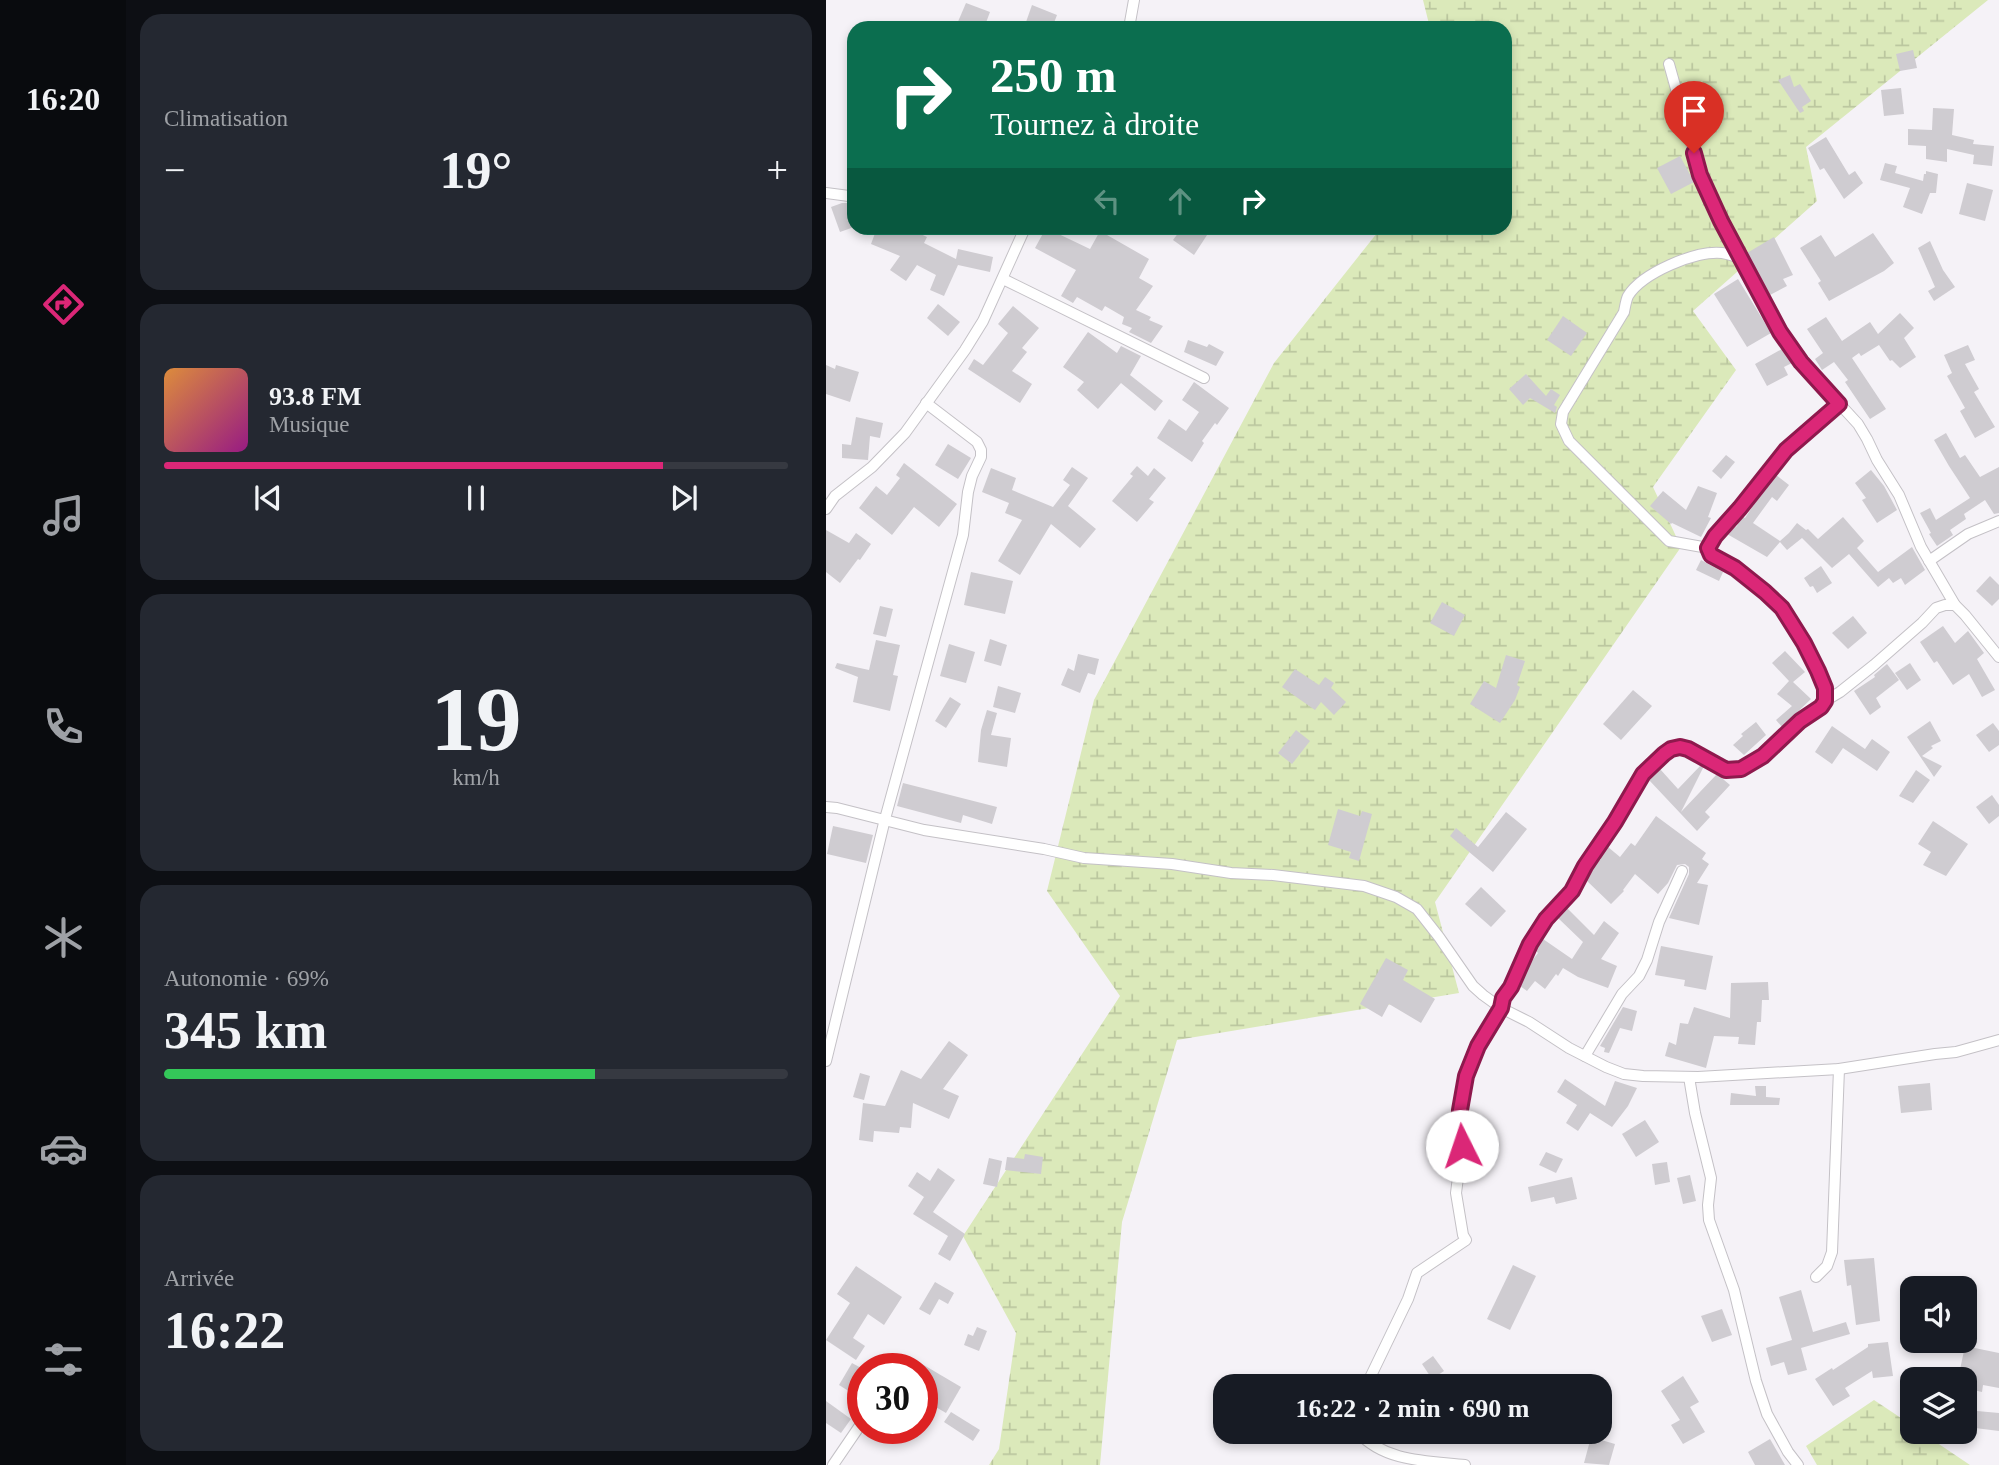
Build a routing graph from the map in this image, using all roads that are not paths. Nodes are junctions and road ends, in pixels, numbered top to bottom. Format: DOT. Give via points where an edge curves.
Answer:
graph roads {
  1 [pos="1134,0"];
  2 [pos="1130,21"];
  3 [pos="1669,64"];
  4 [pos="826,193"];
  5 [pos="847,196"];
  6 [pos="1022,235"];
  7 [pos="1743,260"];
  8 [pos="1003,279"];
  9 [pos="1204,378"];
  10 [pos="926,404"];
  11 [pos="1839,404"];
  12 [pos="826,509"];
  13 [pos="1999,521"];
  14 [pos="1708,548"];
  15 [pos="1929,561"];
  16 [pos="1955,606"];
  17 [pos="1999,657"];
  18 [pos="1825,701"];
  19 [pos="826,807"];
  20 [pos="885,819"];
  21 [pos="1682,871"];
  22 [pos="1501,1008"];
  23 [pos="1999,1040"];
  24 [pos="1585,1056"];
  25 [pos="826,1061"];
  26 [pos="1839,1069"];
  27 [pos="1689,1077"];
  28 [pos="1816,1277"];
  29 [pos="1372,1374"];
  30 [pos="847,1444"];
  31 [pos="1372,1444"];
  32 [pos="833,1465"];
  33 [pos="1465,1465"];
  34 [pos="1798,1465"];
  1 -- 2 [label="street"];
  3 -- 7 [label="street" via="1700,175"];
  4 -- 5 [label="street"];
  6 -- 8 [label="street"];
  7 -- 11 [label="street" via="1780,332"];
  7 -- 14 [label="street" via="1705,254 1646,278 1628,296 1563,412 1561,424 1569,441 1670,541"];
  8 -- 9 [label="street"];
  8 -- 10 [label="street" via="983,320"];
  10 -- 12 [label="street" via="905,433"];
  10 -- 20 [label="street" via="977,442 981,457 972,476 963,535"];
  11 -- 14 [label="street" via="1786,450"];
  11 -- 15 [label="street" via="1867,439"];
  13 -- 15 [label="street" via="1968,534"];
  14 -- 18 [label="street" via="1711,555 1735,568 1782,608 1818,671"];
  15 -- 16 [label="street"];
  16 -- 17 [label="street"];
  16 -- 18 [label="street" via="1936,608 1874,665"];
  18 -- 22 [label="street" via="1763,756 1741,769 1726,770 1680,747 1650,766 1572,891 1530,944"];
  19 -- 20 [label="street"];
  20 -- 22 [label="street" via="1084,858 1379,890 1417,909 1473,986"];
  20 -- 25 [label="street"];
  21 -- 24 [label="street" via="1639,976 1622,994"];
  22 -- 24 [label="street"];
  22 -- 29 [label="street" via="1467,1072 1460,1110 1462,1146 1456,1193 1466,1240 1417,1273"];
  23 -- 26 [label="street" via="1956,1052"];
  24 -- 27 [label="street" via="1624,1074"];
  26 -- 27 [label="street"];
  26 -- 28 [label="street" via="1832,1252"];
  27 -- 34 [label="street" via="1711,1178 1709,1220 1734,1290 1767,1414"];
  30 -- 32 [label="street"];
  31 -- 33 [label="street" via="1391,1454"];
}
